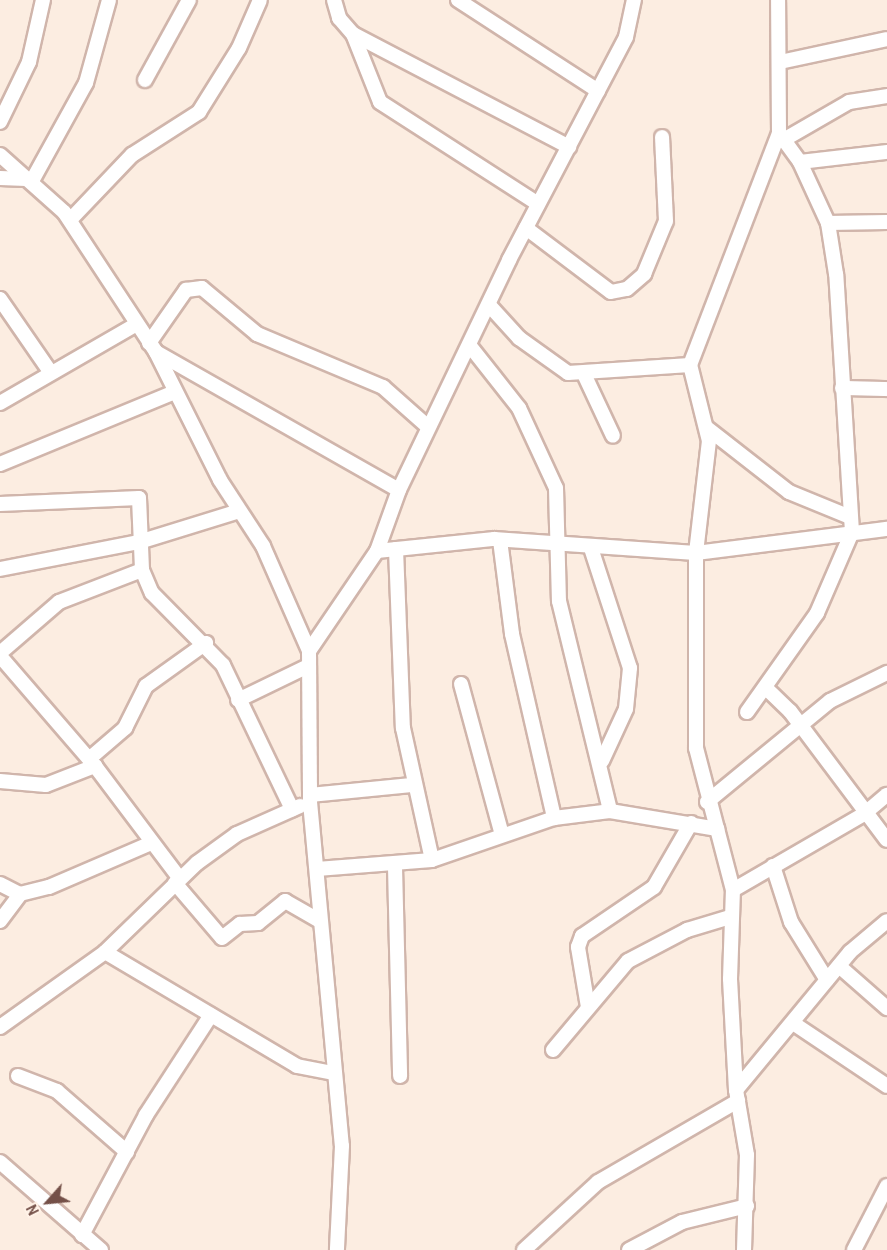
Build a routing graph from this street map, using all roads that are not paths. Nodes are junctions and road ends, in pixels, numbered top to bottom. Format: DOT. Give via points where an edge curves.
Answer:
graph roads {
  1 [pos="43,0"];
  2 [pos="109,0"];
  3 [pos="189,0"];
  4 [pos="260,0"];
  5 [pos="334,0"];
  6 [pos="458,0"];
  7 [pos="634,0"];
  8 [pos="778,0"];
  9 [pos="478,6"];
  10 [pos="353,34"];
  11 [pos="887,39"];
  12 [pos="780,62"];
  13 [pos="146,80"];
  14 [pos="598,91"];
  15 [pos="887,96"];
  16 [pos="0,122"];
  17 [pos="662,136"];
  18 [pos="782,136"];
  19 [pos="569,147"];
  20 [pos="887,152"];
  21 [pos="0,155"];
  22 [pos="800,162"];
  23 [pos="0,178"];
  24 [pos="33,179"];
  25 [pos="538,204"];
  26 [pos="70,220"];
  27 [pos="887,222"];
  28 [pos="828,223"];
  29 [pos="526,228"];
  30 [pos="0,299"];
  31 [pos="489,305"];
  32 [pos="137,324"];
  33 [pos="470,346"];
  34 [pos="153,348"];
  35 [pos="690,365"];
  36 [pos="49,370"];
  37 [pos="584,374"];
  38 [pos="842,388"];
  39 [pos="887,389"];
  40 [pos="175,392"];
  41 [pos="0,403"];
  42 [pos="428,428"];
  43 [pos="707,428"];
  44 [pos="613,436"];
  45 [pos="0,464"];
  46 [pos="399,490"];
  47 [pos="0,504"];
  48 [pos="239,511"];
  49 [pos="850,517"];
  50 [pos="887,530"];
  51 [pos="852,532"];
  52 [pos="500,540"];
  53 [pos="139,543"];
  54 [pos="562,546"];
  55 [pos="591,548"];
  56 [pos="396,549"];
  57 [pos="377,551"];
  58 [pos="696,553"];
  59 [pos="0,569"];
  60 [pos="142,570"];
  61 [pos="206,644"];
  62 [pos="309,651"];
  63 [pos="0,654"];
  64 [pos="308,666"];
  65 [pos="887,673"];
  66 [pos="461,684"];
  67 [pos="767,689"];
  68 [pos="238,700"];
  69 [pos="747,712"];
  70 [pos="801,727"];
  71 [pos="602,761"];
  72 [pos="92,762"];
  73 [pos="0,782"];
  74 [pos="412,785"];
  75 [pos="887,795"];
  76 [pos="310,798"];
  77 [pos="707,802"];
  78 [pos="292,809"];
  79 [pos="610,811"];
  80 [pos="864,814"];
  81 [pos="554,818"];
  82 [pos="692,823"];
  83 [pos="717,829"];
  84 [pos="502,834"];
  85 [pos="887,840"];
  86 [pos="151,843"];
  87 [pos="432,860"];
  88 [pos="773,866"];
  89 [pos="395,867"];
  90 [pos="318,869"];
  91 [pos="178,881"];
  92 [pos="0,884"];
  93 [pos="733,890"];
  94 [pos="20,894"];
  95 [pos="730,917"];
  96 [pos="0,921"];
  97 [pos="320,921"];
  98 [pos="886,923"];
  99 [pos="105,952"];
  100 [pos="839,966"];
  101 [pos="827,980"];
  102 [pos="588,1007"];
  103 [pos="887,1008"];
  104 [pos="211,1015"];
  105 [pos="793,1023"];
  106 [pos="0,1027"];
  107 [pos="553,1050"];
  108 [pos="334,1072"];
  109 [pos="18,1076"];
  110 [pos="400,1076"];
  111 [pos="887,1086"];
  112 [pos="737,1096"];
  113 [pos="127,1152"];
  114 [pos="0,1162"];
  115 [pos="887,1186"];
  116 [pos="747,1206"];
  117 [pos="82,1235"];
  118 [pos="101,1250"];
  119 [pos="336,1250"];
  120 [pos="524,1250"];
  121 [pos="629,1250"];
  122 [pos="744,1250"];
  123 [pos="854,1250"];
  1 -- 16 [label="street" via="29,62"];
  2 -- 24 [label="street" via="86,83"];
  3 -- 13 [label="street"];
  4 -- 26 [label="street" via="239,48 199,112 132,155"];
  5 -- 10 [label="street" via="339,18"];
  6 -- 9 [label="street"];
  7 -- 14 [label="street" via="626,37"];
  8 -- 12 [label="street"];
  9 -- 14 [label="street"];
  10 -- 19 [label="street"];
  10 -- 25 [label="street" via="380,102"];
  11 -- 12 [label="street"];
  12 -- 18 [label="street"];
  14 -- 19 [label="street"];
  15 -- 18 [label="street" via="849,102"];
  17 -- 29 [label="street" via="666,220 644,274 627,289 611,292"];
  18 -- 22 [label="street"];
  18 -- 35 [label="street"];
  19 -- 25 [label="street"];
  20 -- 22 [label="street"];
  21 -- 24 [label="street"];
  22 -- 28 [label="street"];
  23 -- 24 [label="street"];
  24 -- 26 [label="street"];
  25 -- 29 [label="street"];
  26 -- 32 [label="street"];
  27 -- 28 [label="street"];
  28 -- 38 [label="street" via="840,305"];
  29 -- 31 [label="street"];
  30 -- 36 [label="street"];
  31 -- 33 [label="street"];
  31 -- 37 [label="street" via="551,365"];
  32 -- 34 [label="street"];
  32 -- 36 [label="street"];
  33 -- 42 [label="street"];
  33 -- 54 [label="street" via="533,432 556,488"];
  34 -- 40 [label="street"];
  34 -- 42 [label="street" via="186,290 202,288 257,334 383,387"];
  34 -- 46 [label="street"];
  35 -- 37 [label="street"];
  35 -- 43 [label="street"];
  36 -- 41 [label="street"];
  37 -- 44 [label="street"];
  38 -- 39 [label="street"];
  38 -- 49 [label="street"];
  40 -- 45 [label="street"];
  40 -- 48 [label="street"];
  42 -- 46 [label="street"];
  43 -- 49 [label="street" via="789,492"];
  43 -- 58 [label="street"];
  46 -- 57 [label="street"];
  47 -- 53 [label="street" via="139,498"];
  48 -- 53 [label="street"];
  48 -- 62 [label="street" via="263,546"];
  49 -- 51 [label="street"];
  50 -- 51 [label="street"];
  51 -- 58 [label="street"];
  51 -- 67 [label="street" via="833,583"];
  52 -- 54 [label="street"];
  52 -- 56 [label="street"];
  52 -- 81 [label="street" via="512,634"];
  53 -- 59 [label="street"];
  53 -- 60 [label="street"];
  54 -- 55 [label="street"];
  54 -- 71 [label="street" via="559,601"];
  55 -- 58 [label="street"];
  55 -- 71 [label="street" via="630,668 626,709"];
  56 -- 57 [label="street"];
  56 -- 74 [label="street" via="401,711"];
  57 -- 62 [label="street"];
  58 -- 77 [label="street" via="696,748"];
  60 -- 61 [label="street" via="152,593"];
  60 -- 63 [label="street" via="59,602"];
  61 -- 68 [label="street"];
  61 -- 72 [label="street" via="146,686 125,729"];
  62 -- 64 [label="street"];
  63 -- 72 [label="street"];
  64 -- 68 [label="street"];
  64 -- 76 [label="street"];
  65 -- 70 [label="street" via="830,701"];
  66 -- 84 [label="street"];
  67 -- 69 [label="street"];
  67 -- 70 [label="street"];
  68 -- 78 [label="street"];
  70 -- 77 [label="street"];
  70 -- 80 [label="street"];
  71 -- 79 [label="street"];
  72 -- 73 [label="street" via="46,785"];
  72 -- 86 [label="street"];
  74 -- 76 [label="street"];
  74 -- 87 [label="street"];
  75 -- 80 [label="street"];
  76 -- 78 [label="street"];
  76 -- 90 [label="street"];
  77 -- 83 [label="street"];
  78 -- 91 [label="street" via="237,834"];
  79 -- 81 [label="street"];
  79 -- 82 [label="street"];
  80 -- 85 [label="street"];
  80 -- 88 [label="street"];
  81 -- 84 [label="street"];
  82 -- 83 [label="street"];
  82 -- 102 [label="street" via="654,887 582,936 578,947"];
  83 -- 93 [label="street"];
  84 -- 87 [label="street"];
  86 -- 91 [label="street"];
  86 -- 94 [label="street" via="49,888"];
  87 -- 89 [label="street"];
  88 -- 93 [label="street"];
  88 -- 101 [label="street" via="791,922"];
  89 -- 90 [label="street"];
  89 -- 110 [label="street"];
  90 -- 97 [label="street"];
  91 -- 97 [label="street" via="222,938 240,924 258,922 285,901"];
  91 -- 99 [label="street"];
  92 -- 94 [label="street"];
  93 -- 95 [label="street"];
  94 -- 96 [label="street"];
  95 -- 102 [label="street" via="639,953"];
  95 -- 112 [label="street"];
  97 -- 108 [label="street"];
  98 -- 100 [label="street"];
  99 -- 104 [label="street"];
  99 -- 106 [label="street"];
  100 -- 101 [label="street"];
  100 -- 103 [label="street"];
  101 -- 105 [label="street"];
  102 -- 107 [label="street"];
  104 -- 108 [label="street" via="297,1066"];
  104 -- 113 [label="street"];
  105 -- 111 [label="street"];
  105 -- 112 [label="street"];
  108 -- 119 [label="street" via="343,1176"];
  109 -- 113 [label="street" via="57,1091"];
  112 -- 116 [label="street" via="747,1155"];
  112 -- 120 [label="street" via="598,1182"];
  113 -- 117 [label="street"];
  114 -- 117 [label="street"];
  115 -- 123 [label="street"];
  116 -- 121 [label="street" via="682,1222"];
  116 -- 122 [label="street"];
  117 -- 118 [label="street"];
}
